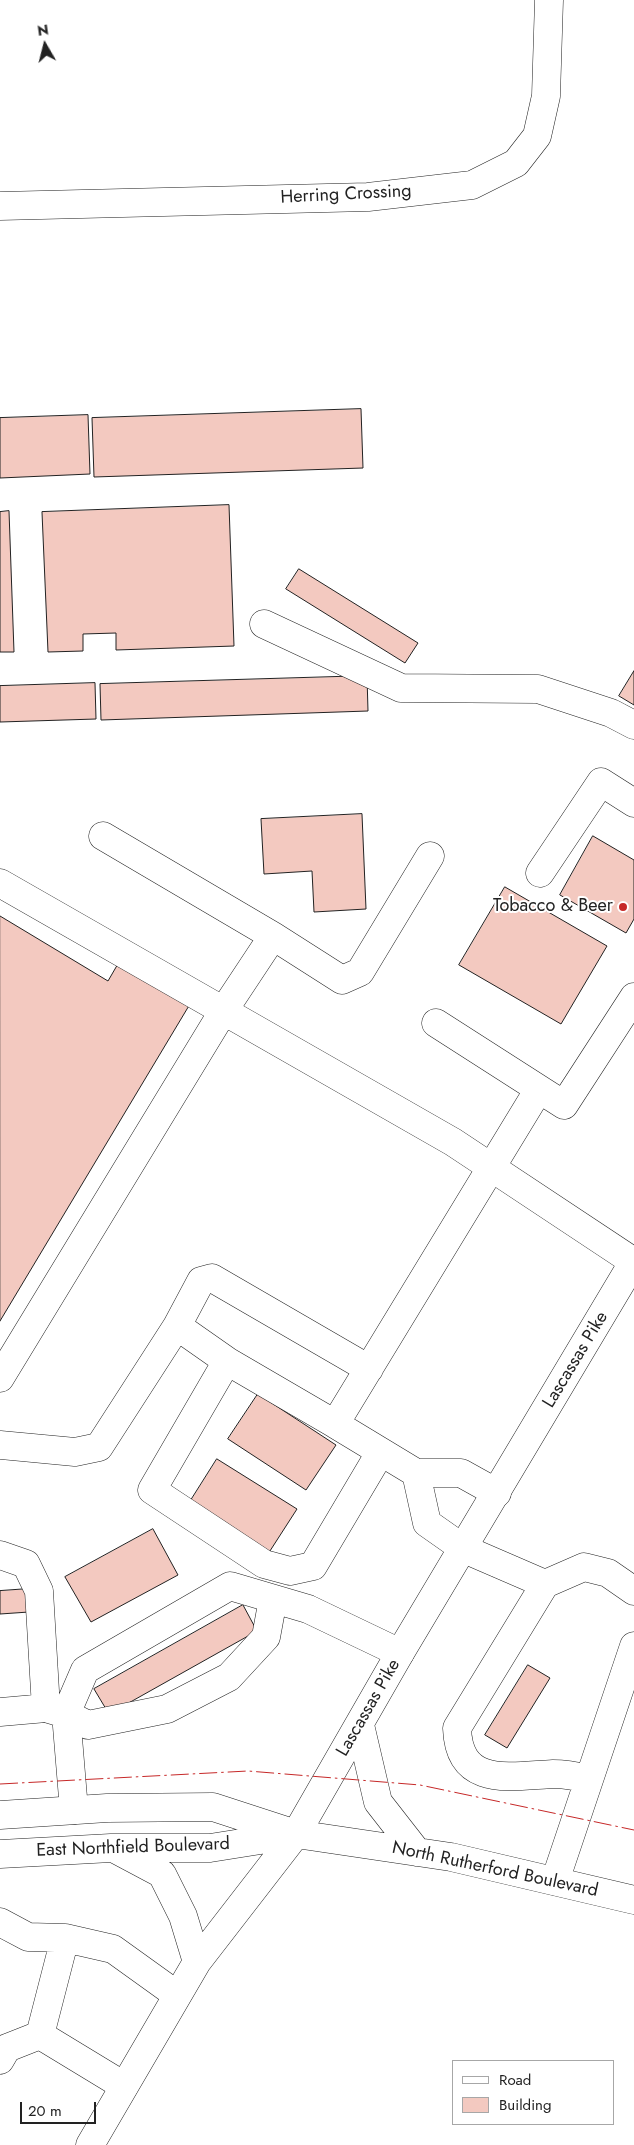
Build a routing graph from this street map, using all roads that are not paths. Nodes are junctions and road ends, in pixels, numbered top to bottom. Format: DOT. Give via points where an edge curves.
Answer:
graph roads {
  1 [pos="549,0"];
  2 [pos="0,206"];
  3 [pos="264,624"];
  4 [pos="634,726"];
  5 [pos="634,803"];
  6 [pos="102,836"];
  7 [pos="430,856"];
  8 [pos="540,873"];
  9 [pos="0,883"];
  10 [pos="273,936"];
  11 [pos="634,997"];
  12 [pos="224,1010"];
  13 [pos="436,1023"];
  14 [pos="539,1089"];
  15 [pos="491,1167"];
  16 [pos="634,1261"];
  17 [pos="177,1326"];
  18 [pos="227,1361"];
  19 [pos="369,1369"];
  20 [pos="0,1378"];
  21 [pos="335,1424"];
  22 [pos="0,1445"];
  23 [pos="380,1453"];
  24 [pos="416,1473"];
  25 [pos="497,1493"];
  26 [pos="464,1549"];
  27 [pos="0,1555"];
  28 [pos="545,1584"];
  29 [pos="634,1591"];
  30 [pos="272,1599"];
  31 [pos="634,1646"];
  32 [pos="400,1653"];
  33 [pos="56,1711"];
  34 [pos="0,1712"];
  35 [pos="360,1725"];
  36 [pos="588,1779"];
  37 [pos="74,1810"];
  38 [pos="0,1815"];
  39 [pos="296,1834"];
  40 [pos="111,1848"];
  41 [pos="417,1852"];
  42 [pos="0,1854"];
  43 [pos="555,1881"];
  44 [pos="634,1900"];
  45 [pos="0,1922"];
  46 [pos="65,1938"];
  47 [pos="197,1962"];
  48 [pos="177,1995"];
  49 [pos="40,2034"];
  50 [pos="0,2060"];
  51 [pos="124,2086"];
  52 [pos="90,2145"];
  1 -- 2 [label="main road, Herring Crossing" via="546,96 537,136 516,162 472,185 368,197"];
  3 -- 4 [label="main road" via="401,688 538,689 612,712"];
  5 -- 8 [label="main road" via="601,782"];
  6 -- 10 [label="main road"];
  7 -- 10 [label="main road" via="360,972 342,980"];
  9 -- 12 [label="main road"];
  10 -- 12 [label="main road"];
  11 -- 14 [label="main road" via="564,1105"];
  12 -- 15 [label="main road"];
  12 -- 20 [label="main road"];
  13 -- 14 [label="main road"];
  14 -- 15 [label="main road"];
  15 -- 16 [label="main road"];
  15 -- 19 [label="main road"];
  16 -- 25 [label="main road, Lascassas Pike"];
  17 -- 18 [label="main road"];
  17 -- 19 [label="main road" via="202,1281 212,1278"];
  17 -- 22 [label="main road" via="99,1447 75,1452"];
  18 -- 21 [label="main road"];
  18 -- 23 [label="main road" via="152,1490 264,1564 290,1571 313,1566"];
  19 -- 21 [label="main road"];
  21 -- 23 [label="main road"];
  23 -- 24 [label="main road"];
  24 -- 25 [label="main road" via="461,1473"];
  24 -- 26 [label="main road" via="427,1523"];
  25 -- 26 [label="main road, Lascassas Pike"];
  26 -- 28 [label="main road"];
  26 -- 32 [label="main road, Lascassas Pike"];
  27 -- 33 [label="main road" via="26,1564 39,1591 40,1617"];
  28 -- 29 [label="main road" via="584,1567 608,1573"];
  28 -- 36 [label="main road" via="457,1728 458,1744 469,1764 485,1774 520,1778 571,1775"];
  30 -- 32 [label="main road" via="308,1609"];
  30 -- 33 [label="main road" via="230,1586 85,1670"];
  30 -- 33 [label="main road" via="266,1637 229,1677 167,1709 88,1725"];
  31 -- 36 [label="main road"];
  32 -- 35 [label="main road, Lascassas Pike"];
  33 -- 34 [label="main road"];
  33 -- 37 [label="main road"];
  35 -- 39 [label="main road, Lascassas Pike"];
  35 -- 41 [label="main road" via="378,1802"];
  36 -- 43 [label="main road"];
  37 -- 38 [label="main road, East Northfield Boulevard"];
  37 -- 39 [label="main road, East Northfield Boulevard" via="213,1807"];
  39 -- 40 [label="main road, East Northfield Boulevard" via="210,1848"];
  39 -- 41 [label="main road, North Rutherford Boulevard"];
  39 -- 47 [label="main road, Lascassas Pike"];
  40 -- 42 [label="main road, East Northfield Boulevard"];
  40 -- 47 [label="main road" via="162,1874 183,1916"];
  41 -- 43 [label="main road, North Rutherford Boulevard"];
  43 -- 44 [label="main road, North Rutherford Boulevard"];
  45 -- 46 [label="main road" via="28,1937"];
  46 -- 48 [label="main road" via="112,1949"];
  46 -- 49 [label="main road"];
  47 -- 48 [label="main road, Lascassas Pike"];
  48 -- 51 [label="main road, Lascassas Pike"];
  49 -- 50 [label="main road" via="7,2048"];
  49 -- 51 [label="main road"];
  51 -- 52 [label="main road, Lascassas Pike"];
}
